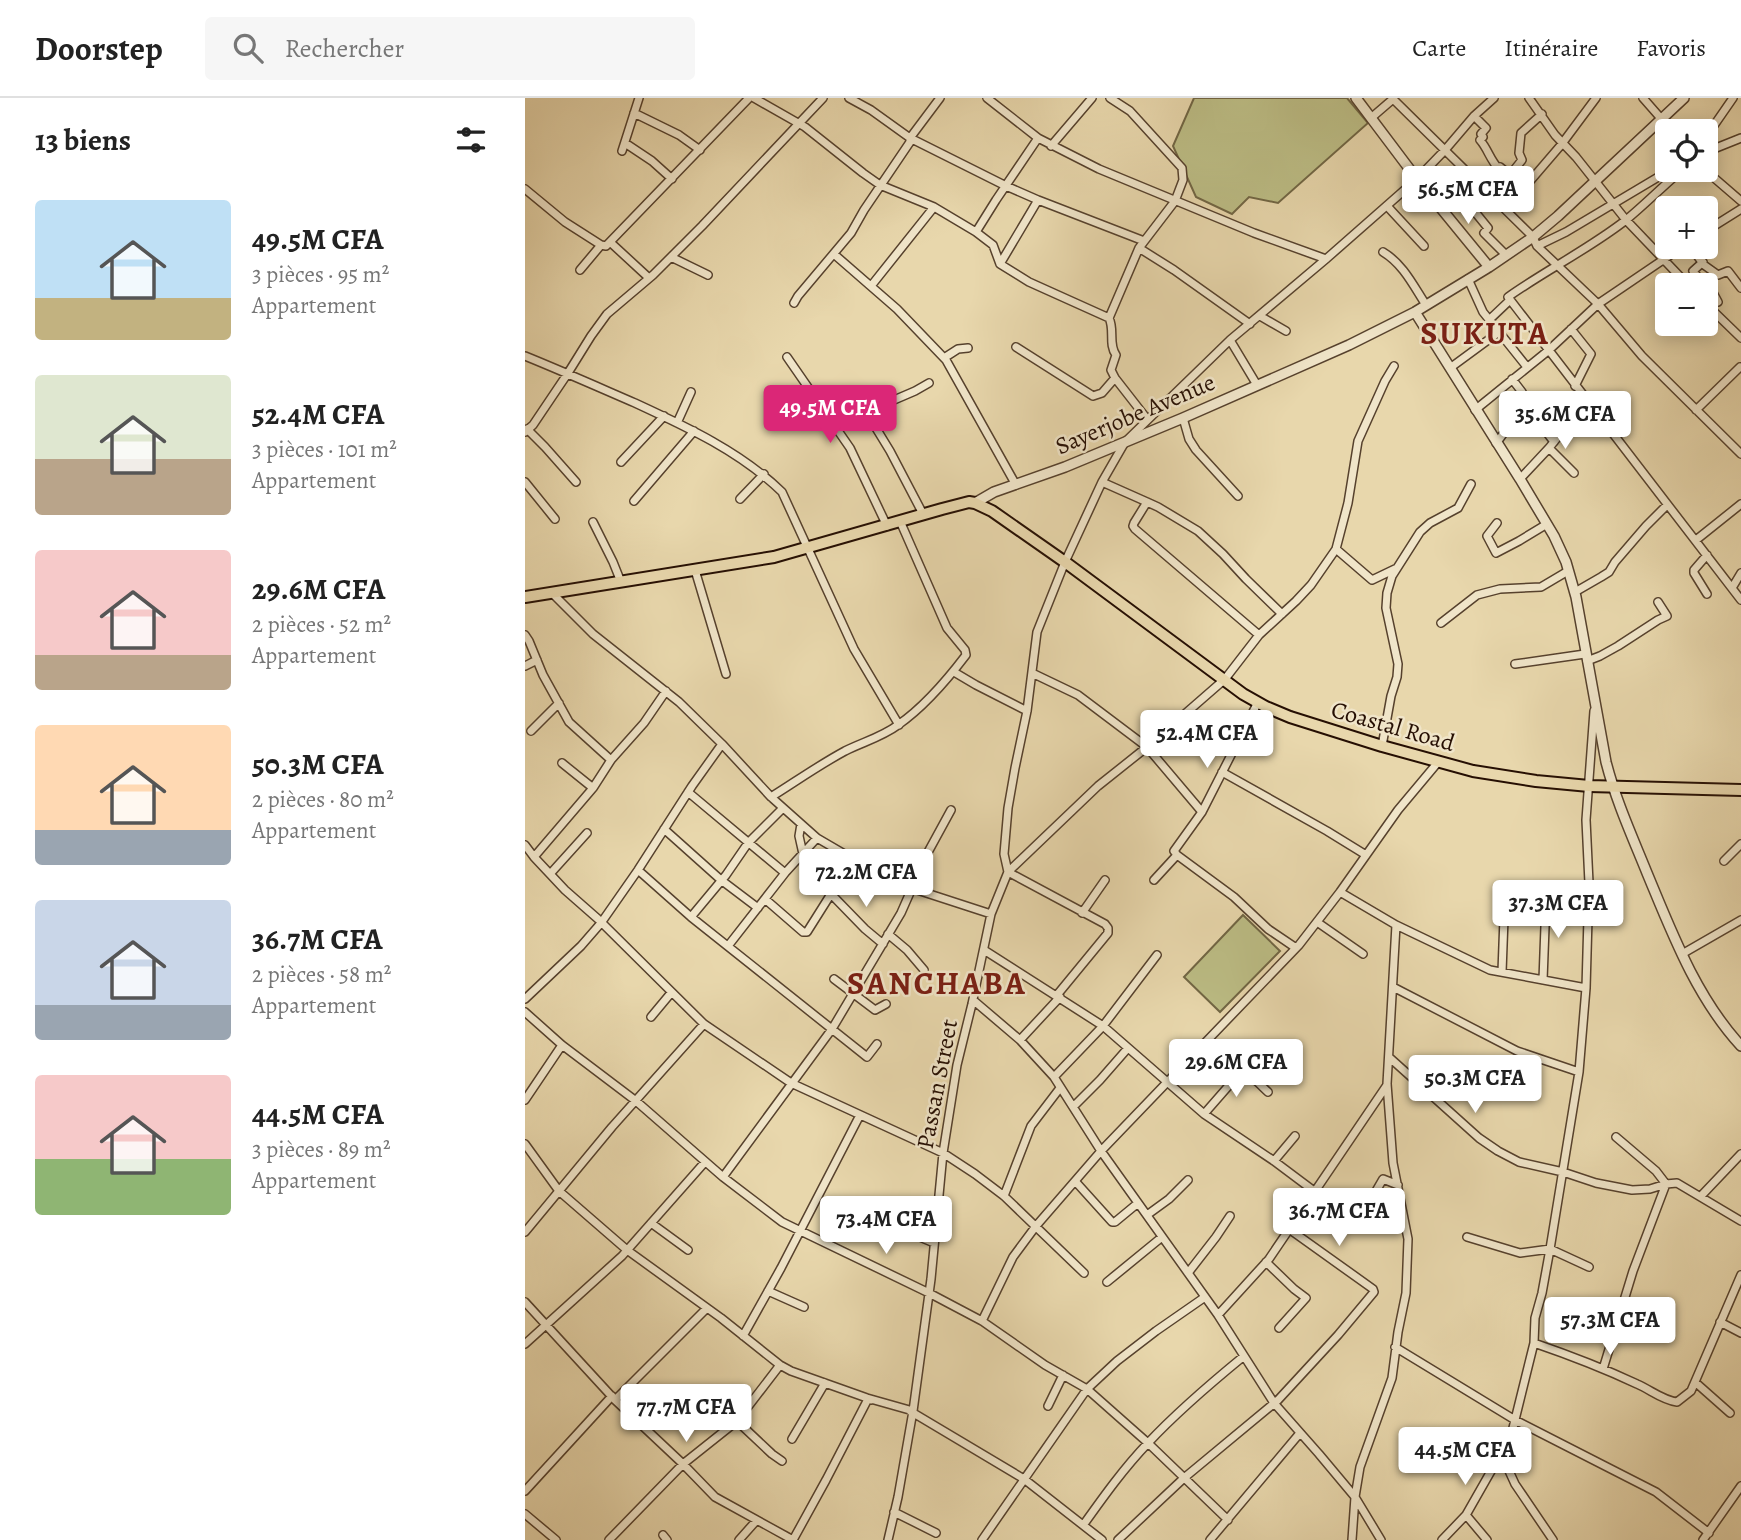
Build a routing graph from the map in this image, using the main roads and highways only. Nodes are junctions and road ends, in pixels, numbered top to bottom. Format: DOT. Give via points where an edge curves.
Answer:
graph roads {
  1 [pos="975,503"];
  2 [pos="525,597"];
  3 [pos="1741,790"];
  1 -- 2 [label="main road, Sayerjobe Avenue" via="774,556"];
  1 -- 3 [label="main road, Coastal Road" via="1065,562 1243,694 1290,717 1473,771 1510,777 1612,788"];
}
